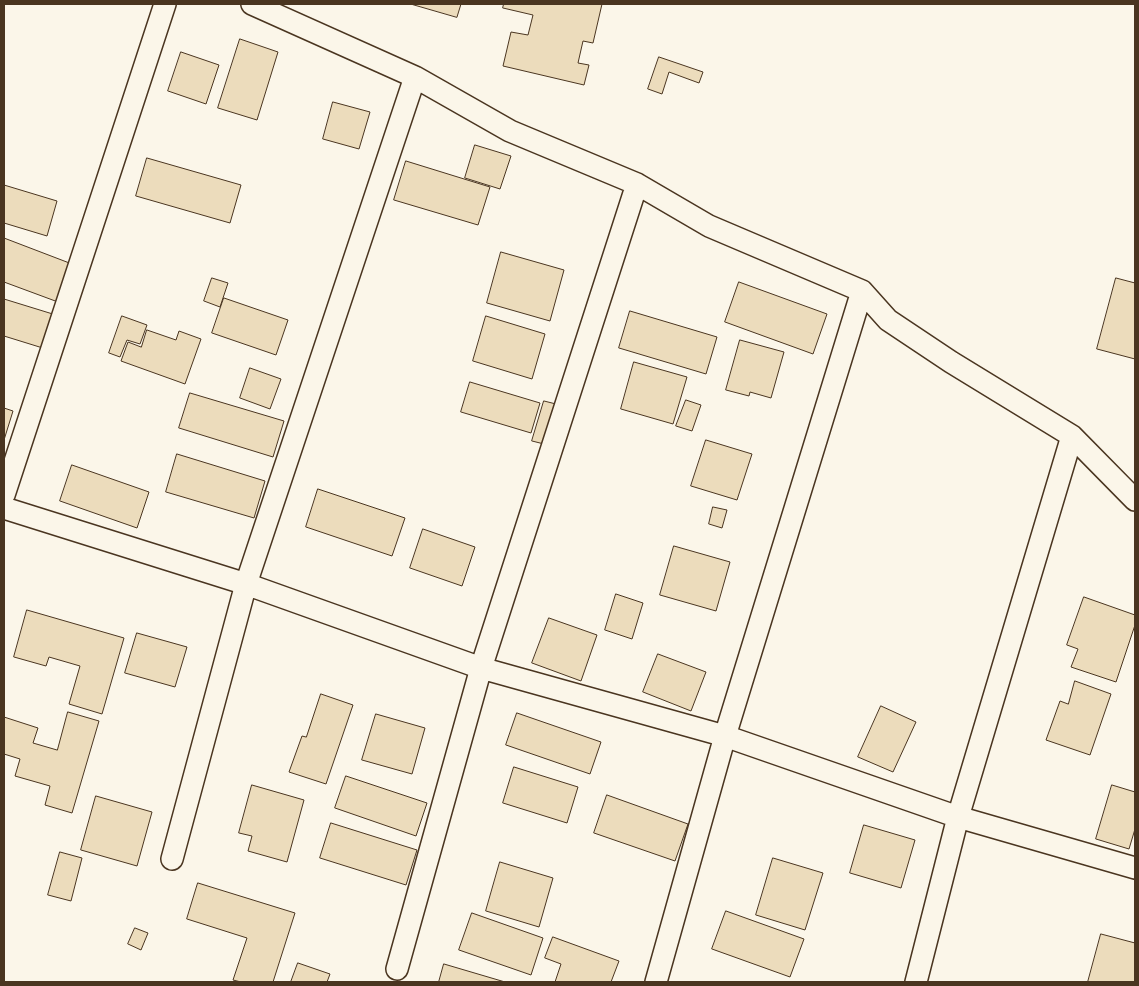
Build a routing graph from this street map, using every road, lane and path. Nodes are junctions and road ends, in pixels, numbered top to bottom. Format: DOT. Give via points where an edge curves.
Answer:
graph roads {
  1 [pos="165,4"];
  2 [pos="252,4"];
  3 [pos="415,77"];
  4 [pos="637,184"];
  5 [pos="862,291"];
  6 [pos="1072,436"];
  7 [pos="4,495"];
  8 [pos="1135,500"];
  9 [pos="4,508"];
  10 [pos="246,584"];
  11 [pos="481,668"];
  12 [pos="724,736"];
  13 [pos="958,817"];
  14 [pos="172,859"];
  15 [pos="1135,868"];
  16 [pos="397,969"];
  17 [pos="656,982"];
  18 [pos="916,982"];
  1 -- 7 [label="street"];
  2 -- 3 [label="street"];
  3 -- 4 [label="street" via="510,131"];
  3 -- 10 [label="street"];
  4 -- 5 [label="street" via="708,226"];
  4 -- 11 [label="street"];
  5 -- 6 [label="street" via="888,320"];
  5 -- 12 [label="street"];
  6 -- 8 [label="street"];
  6 -- 13 [label="street"];
  9 -- 10 [label="street"];
  10 -- 11 [label="street"];
  10 -- 14 [label="street"];
  11 -- 12 [label="street"];
  11 -- 16 [label="street"];
  12 -- 13 [label="street"];
  12 -- 17 [label="street"];
  13 -- 15 [label="street"];
  13 -- 18 [label="street"];
}
